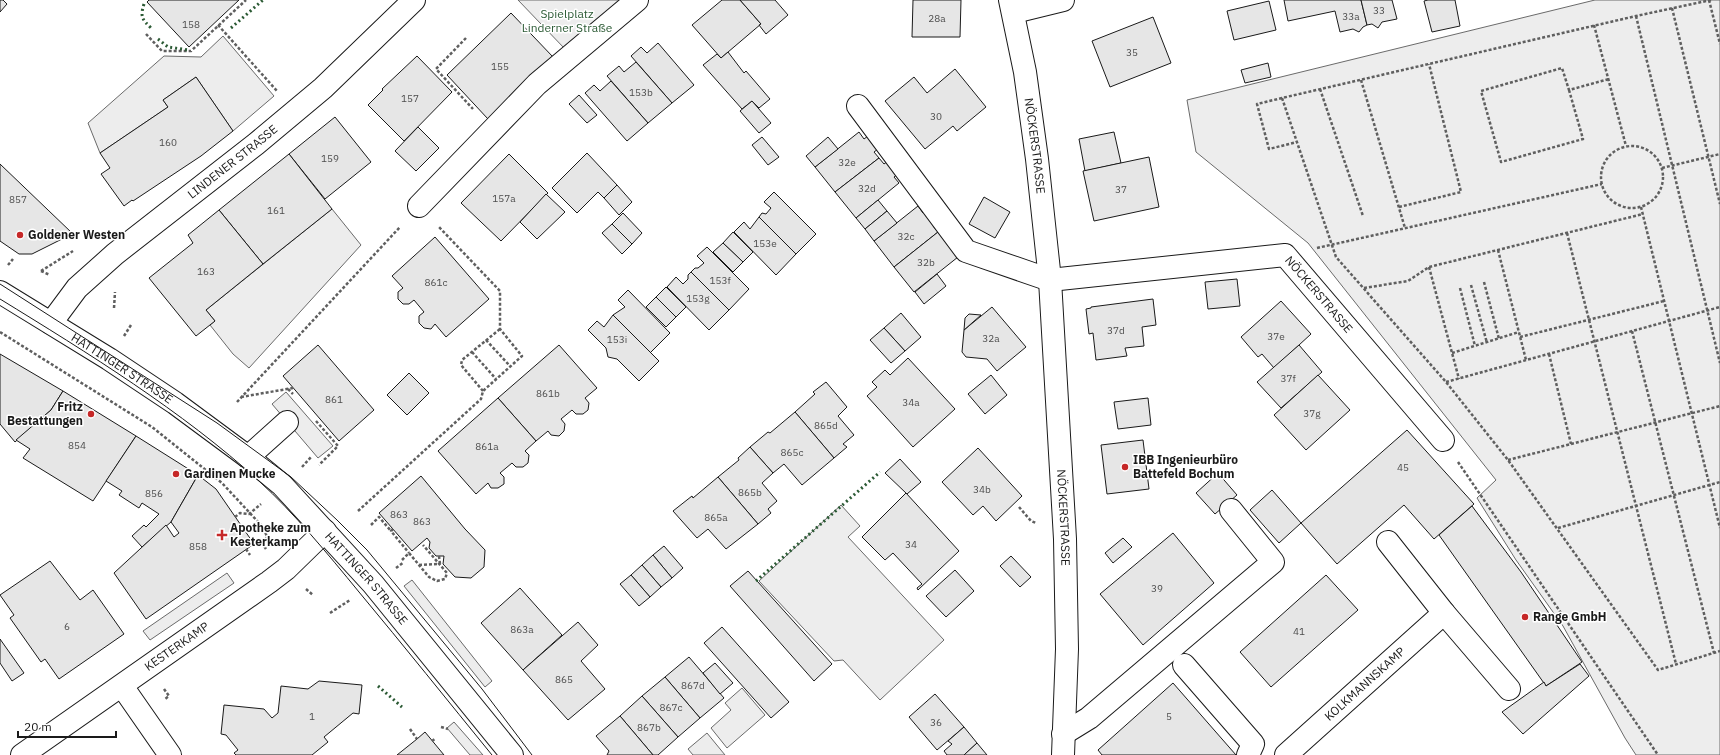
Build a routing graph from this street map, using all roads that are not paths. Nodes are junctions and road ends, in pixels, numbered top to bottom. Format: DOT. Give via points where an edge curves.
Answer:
graph roads {
  1 [pos="414,0"];
  2 [pos="637,0"];
  3 [pos="1063,0"];
  4 [pos="1012,6"];
  5 [pos="858,106"];
  6 [pos="419,206"];
  7 [pos="1050,280"];
  8 [pos="0,292"];
  9 [pos="51,323"];
  10 [pos="287,422"];
  11 [pos="1443,440"];
  12 [pos="248,457"];
  13 [pos="1231,510"];
  14 [pos="325,531"];
  15 [pos="1388,542"];
  16 [pos="1444,613"];
  17 [pos="1184,666"];
  18 [pos="122,686"];
  19 [pos="1509,689"];
  20 [pos="1063,745"];
  21 [pos="22,755"];
  22 [pos="170,755"];
  23 [pos="512,755"];
  24 [pos="1248,755"];
  25 [pos="1286,755"];
  1 -- 9 [label="street, LINDENER STRASSE" via="323,88 115,254 77,288"];
  2 -- 6 [label="street" via="536,84"];
  3 -- 4 [label="street, NÖCKERSTRASSE"];
  4 -- 7 [label="street, NÖCKERSTRASSE" via="1025,72"];
  5 -- 7 [label="street" via="966,251"];
  7 -- 11 [label="street, NÖCKERSTRASSE" via="1285,255"];
  7 -- 20 [label="street, NÖCKERSTRASSE" via="1065,539 1068,649"];
  8 -- 9 [label="street, HATTINGER STRASSE"];
  9 -- 12 [label="street, HATTINGER STRASSE" via="175,403"];
  10 -- 12 [label="street"];
  12 -- 14 [label="street, HATTINGER STRASSE" via="282,485"];
  13 -- 20 [label="street" via="1273,562 1089,718"];
  14 -- 18 [label="street, KESTERKAMP" via="269,582"];
  14 -- 23 [label="street, HATTINGER STRASSE" via="373,584"];
  15 -- 16 [label="street"];
  16 -- 19 [label="street"];
  16 -- 25 [label="street, KOLKMANNSKAMP"];
  17 -- 24 [label="street" via="1252,744"];
  18 -- 21 [label="street, KESTERKAMP"];
  18 -- 22 [label="street"];
}
